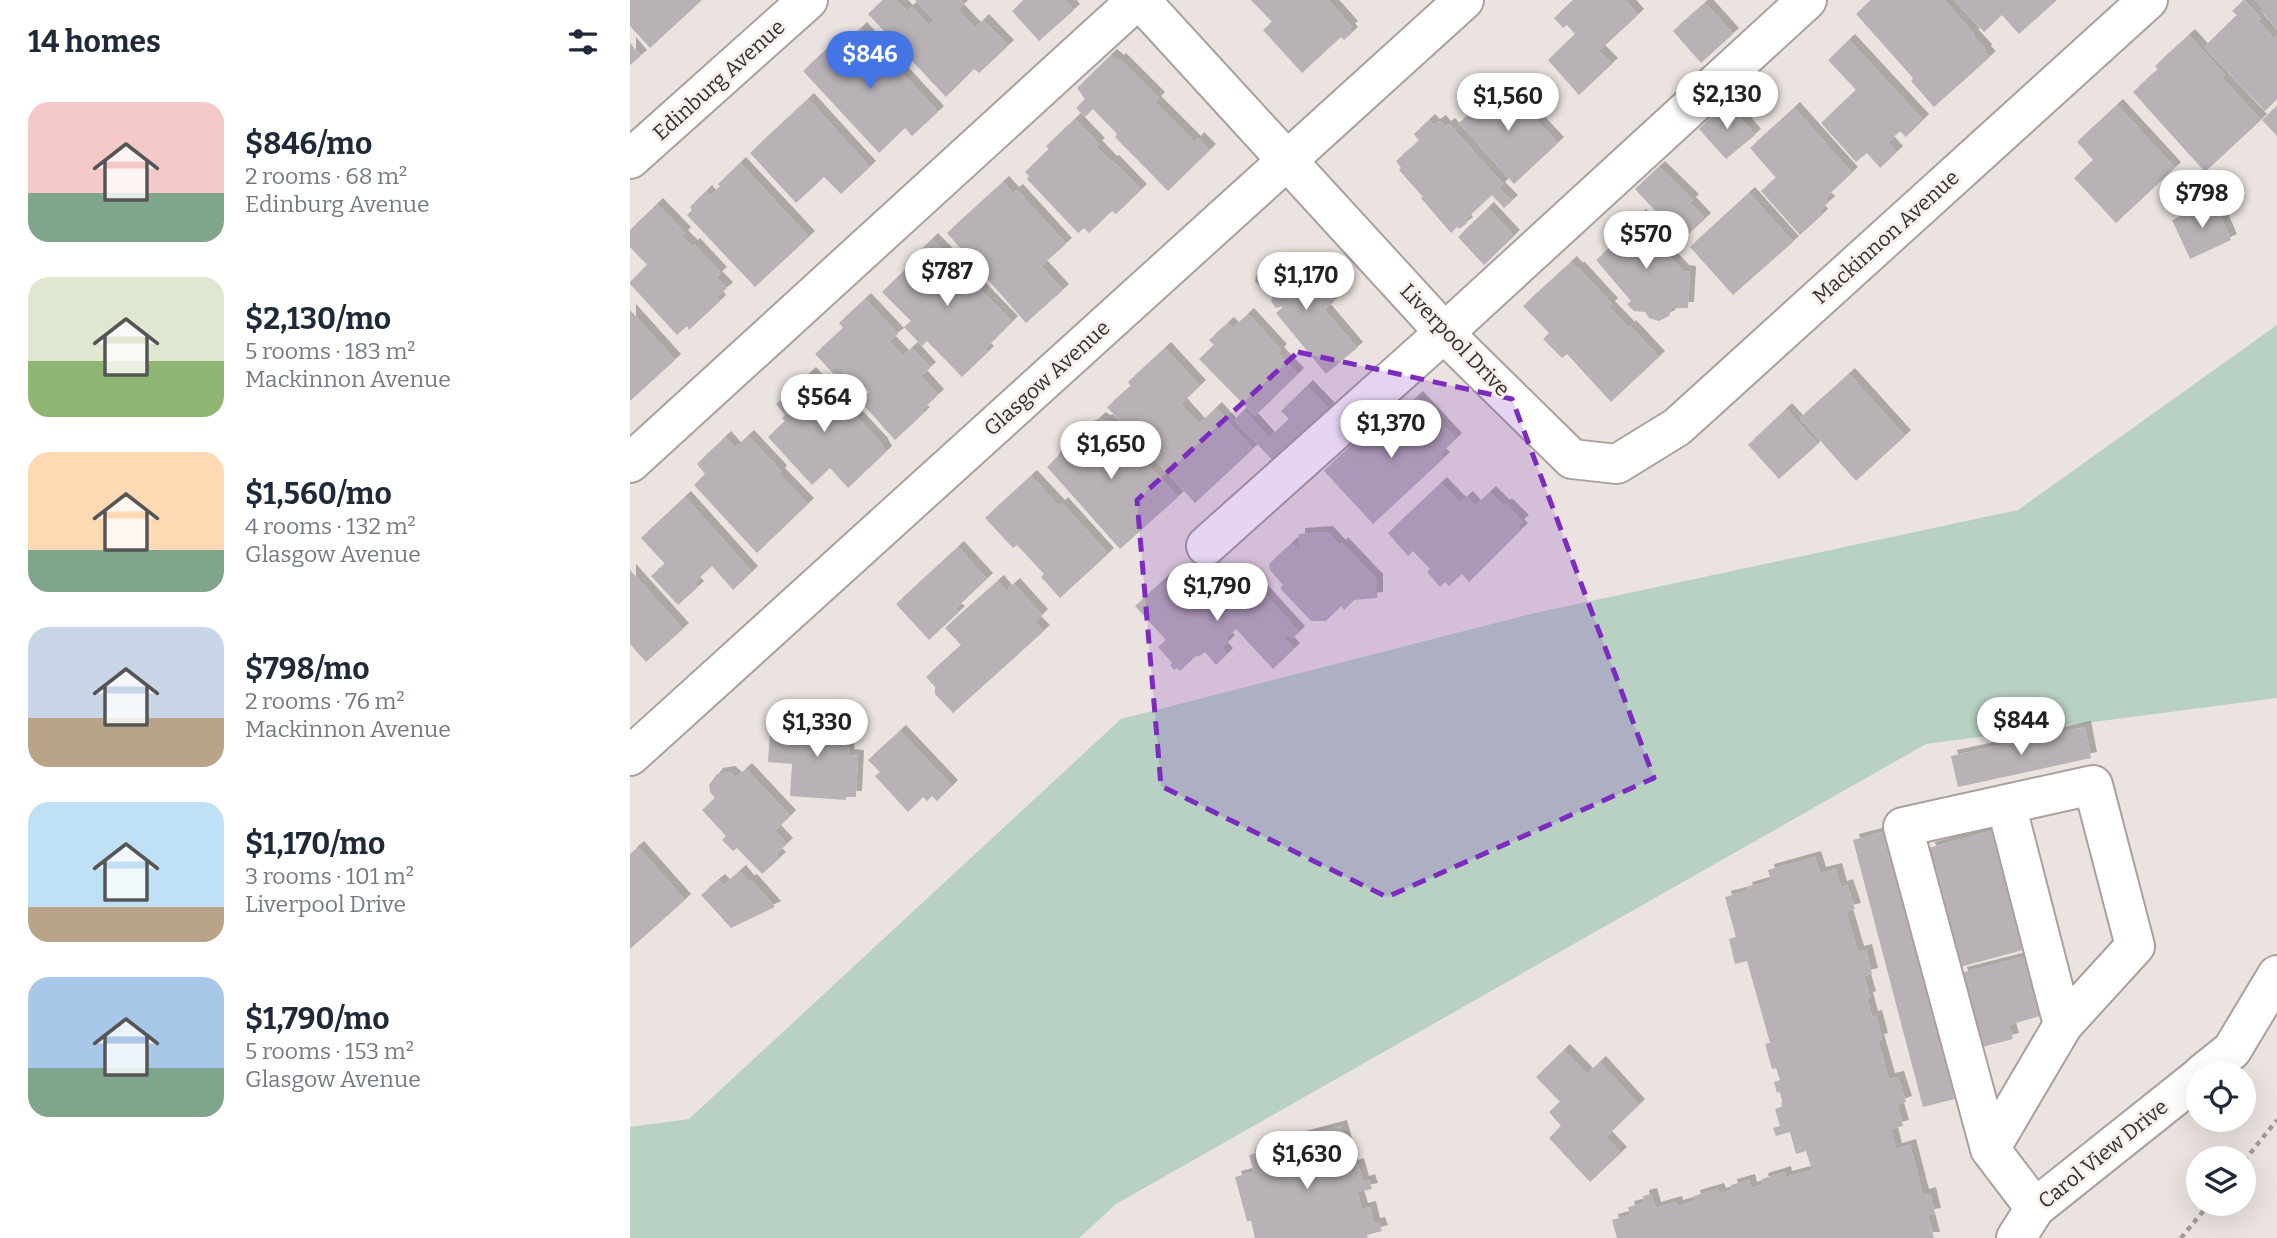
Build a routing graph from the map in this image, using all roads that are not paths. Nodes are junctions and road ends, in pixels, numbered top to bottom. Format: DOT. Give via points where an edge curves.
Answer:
graph roads {
  1 [pos="808,0"];
  2 [pos="1139,0"];
  3 [pos="1464,0"];
  4 [pos="1807,0"];
  5 [pos="2148,0"];
  6 [pos="630,159"];
  7 [pos="1288,159"];
  8 [pos="1445,332"];
  9 [pos="630,463"];
  10 [pos="1617,464"];
  11 [pos="1206,546"];
  12 [pos="630,756"];
  13 [pos="2006,804"];
  14 [pos="2277,975"];
  15 [pos="2063,1025"];
  16 [pos="2217,1062"];
  17 [pos="2186,1088"];
  18 [pos="1990,1149"];
  19 [pos="2026,1223"];
  1 -- 6 [label="street, Edinburg Avenue"];
  2 -- 7 [label="street, Liverpool Drive"];
  2 -- 9 [label="street"];
  3 -- 7 [label="street, Glasgow Avenue"];
  4 -- 8 [label="street"];
  5 -- 10 [label="street, Mackinnon Avenue" via="1677,427"];
  7 -- 8 [label="street, Liverpool Drive"];
  7 -- 12 [label="street, Glasgow Avenue"];
  8 -- 10 [label="street, Liverpool Drive" via="1572,459"];
  8 -- 11 [label="street"];
  13 -- 15 [label="street"];
  13 -- 15 [label="street" via="2093,785 2135,947"];
  13 -- 18 [label="street" via="1903,827"];
  14 -- 16 [label="street" via="2232,1050"];
  15 -- 18 [label="street"];
  17 -- 19 [label="street, Carol View Drive"];
  18 -- 19 [label="street"];
}
